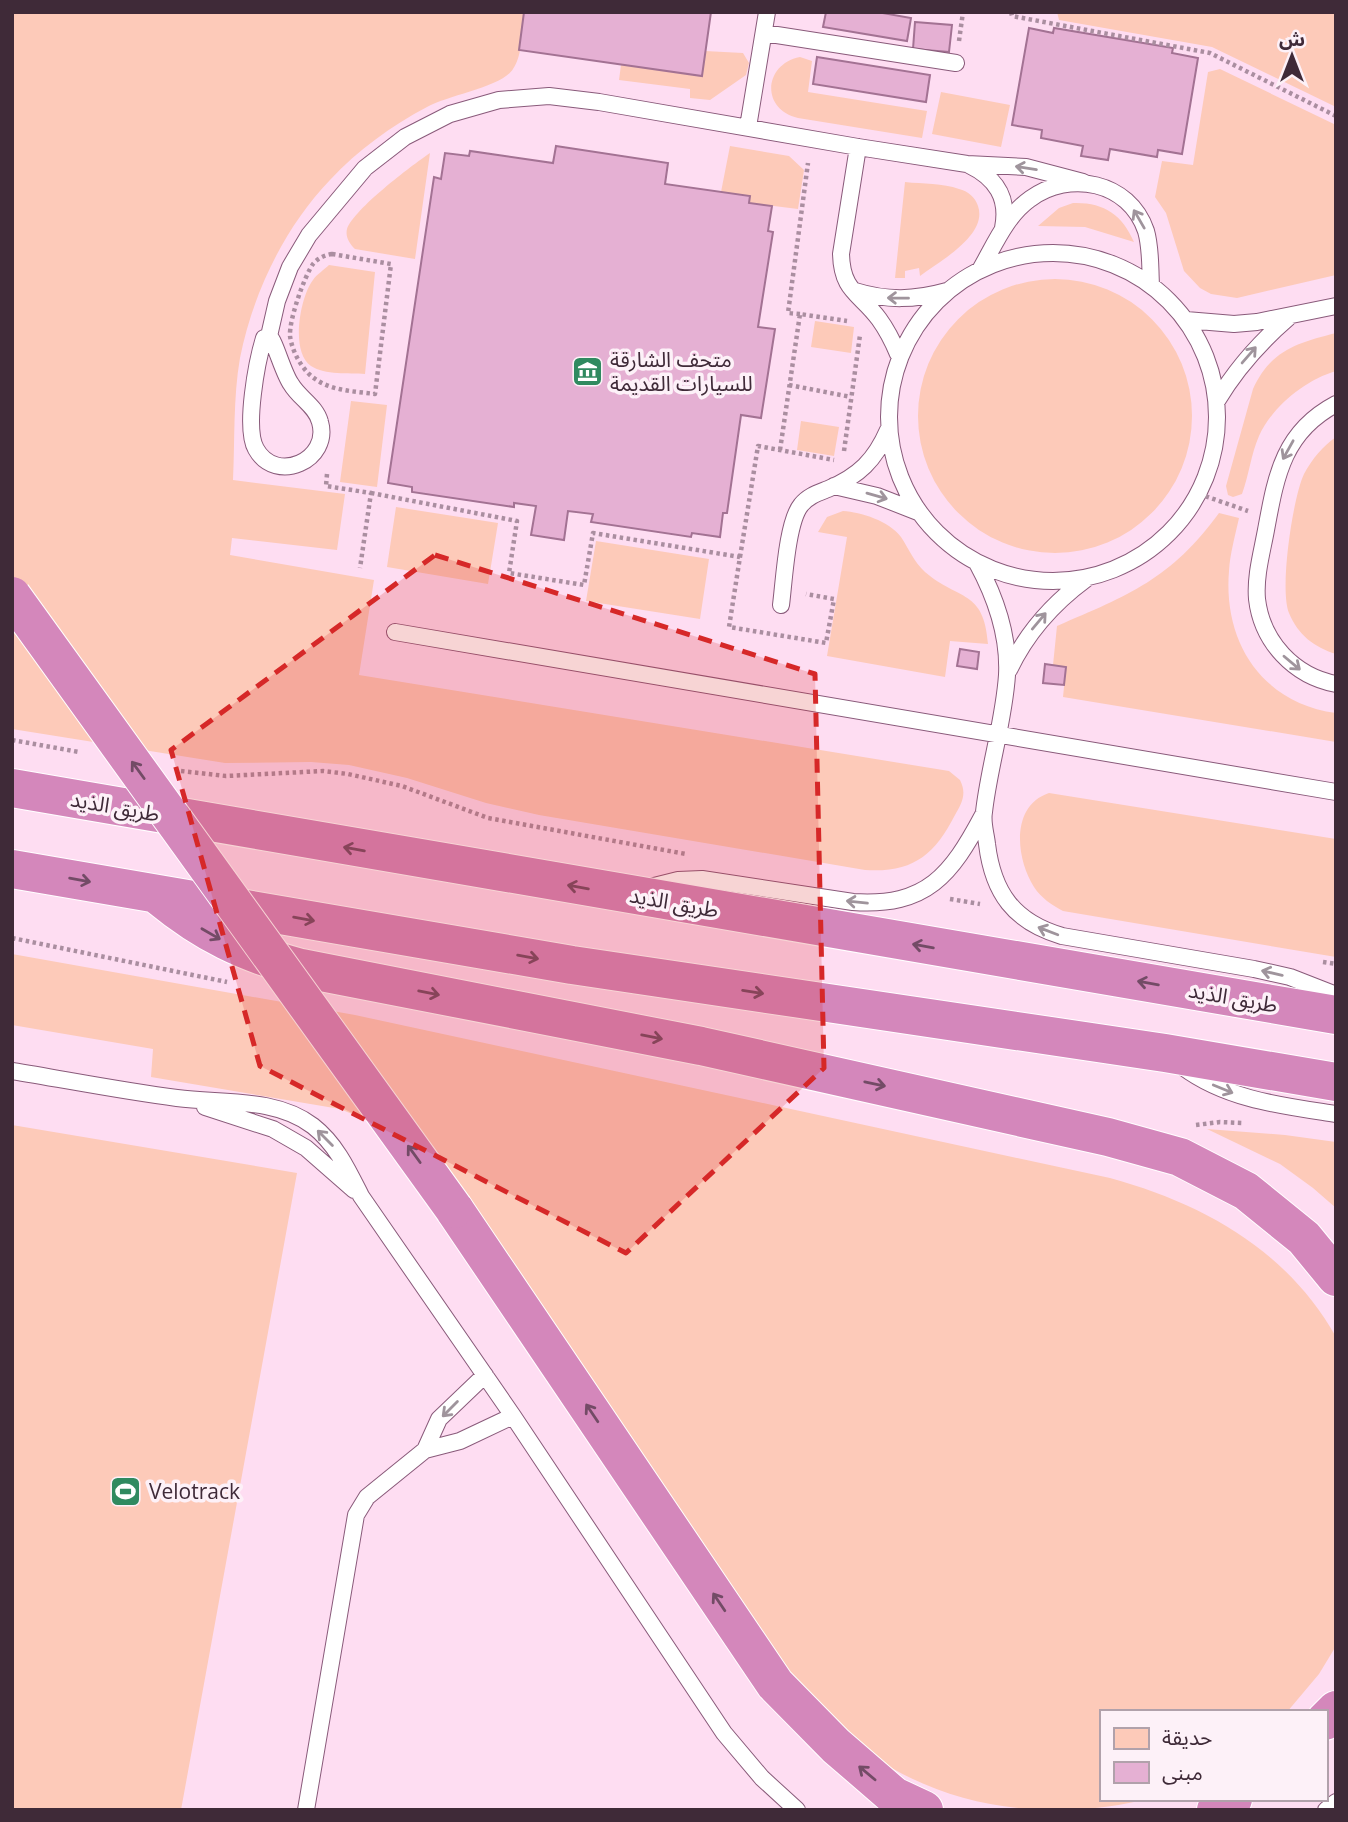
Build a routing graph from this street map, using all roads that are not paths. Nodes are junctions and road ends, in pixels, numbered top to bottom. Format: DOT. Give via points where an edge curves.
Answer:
graph roads {
  1 [pos="767,12"];
  2 [pos="764,33"];
  3 [pos="956,63"];
  4 [pos="748,127"];
  5 [pos="858,147"];
  6 [pos="967,164"];
  7 [pos="1083,182"];
  8 [pos="1002,232"];
  9 [pos="980,270"];
  10 [pos="1151,285"];
  11 [pos="850,289"];
  12 [pos="947,291"];
  13 [pos="1336,306"];
  14 [pos="1290,316"];
  15 [pos="1186,320"];
  16 [pos="269,336"];
  17 [pos="898,354"];
  18 [pos="1217,401"];
  19 [pos="1336,404"];
  20 [pos="888,430"];
  21 [pos="834,486"];
  22 [pos="918,512"];
  23 [pos="977,563"];
  24 [pos="1087,578"];
  25 [pos="12,596"];
  26 [pos="782,598"];
  27 [pos="395,632"];
  28 [pos="1007,676"];
  29 [pos="1336,684"];
  30 [pos="997,735"];
  31 [pos="12,788"];
  32 [pos="1336,792"];
  33 [pos="983,816"];
  34 [pos="12,869"];
  35 [pos="156,893"];
  36 [pos="634,897"];
  37 [pos="1336,995"];
  38 [pos="1336,1015"];
  39 [pos="1165,1053"];
  40 [pos="12,1071"];
  41 [pos="1336,1082"];
  42 [pos="178,1098"];
  43 [pos="1336,1114"];
  44 [pos="361,1196"];
  45 [pos="1336,1277"];
  46 [pos="485,1375"];
  47 [pos="513,1416"];
  48 [pos="425,1450"];
  49 [pos="1336,1802"];
  50 [pos="306,1810"];
  51 [pos="797,1810"];
  52 [pos="924,1810"];
  53 [pos="1326,1810"];
  1 -- 2 [label="lane"];
  2 -- 3 [label="lane"];
  2 -- 4 [label="lane"];
  4 -- 5 [label="lane"];
  4 -- 16 [label="lane" via="549,96 499,100 450,114 405,137 365,168 332,206 290,267"];
  5 -- 6 [label="lane"];
  5 -- 11 [label="lane" via="841,254"];
  7 -- 6 [label="lane, one-way" via="1026,167"];
  6 -- 8 [label="lane" via="989,177 1003,198"];
  7 -- 8 [label="lane" via="1045,189 1028,200"];
  10 -- 7 [label="lane, one-way" via="1146,230 1136,211 1112,191"];
  8 -- 9 [label="lane"];
  9 -- 10 [label="lane" via="1014,258 1050,253 1085,256 1119,267"];
  9 -- 12 [label="lane"];
  10 -- 15 [label="lane"];
  12 -- 11 [label="lane, one-way" via="908,299"];
  11 -- 17 [label="lane" via="878,318"];
  12 -- 17 [label="lane" via="924,314"];
  13 -- 14 [label="lane"];
  14 -- 15 [label="lane" via="1234,324"];
  18 -- 14 [label="lane, one-way" via="1249,355"];
  15 -- 18 [label="lane" via="1207,358"];
  16 -- 16 [label="lane" via="264,338 258,365 252,438 263,458 285,467 296,466 315,452 322,430 313,409 291,385"];
  17 -- 20 [label="lane"];
  18 -- 24 [label="lane" via="1211,464 1199,494 1179,523 1152,548 1121,567"];
  19 -- 29 [label="lane, one-way" via="1308,422 1283,458 1257,579 1261,619 1269,638 1296,668"];
  20 -- 21 [label="lane" via="868,466"];
  20 -- 22 [label="lane" via="893,459"];
  21 -- 22 [label="lane, one-way"];
  21 -- 26 [label="lane" via="810,496 795,515"];
  22 -- 23 [label="lane" via="934,532"];
  23 -- 24 [label="lane" via="1012,576 1050,581"];
  23 -- 28 [label="lane" via="1003,629"];
  28 -- 24 [label="lane, one-way" via="1031,630"];
  52 -- 25 [label="highway, one-way, bridge" via="894,1796 775,1684 454,1209"];
  27 -- 30 [label="lane"];
  28 -- 30 [label="lane"];
  30 -- 32 [label="lane"];
  30 -- 33 [label="lane"];
  36 -- 31 [label="highway, طريق الذيد, one-way"];
  33 -- 36 [label="lane, one-way" via="953,866 936,882 896,901 864,903 702,879 656,884"];
  37 -- 33 [label="lane, one-way" via="1254,969 1044,931 1013,909 1000,892 992,873"];
  34 -- 35 [label="highway, one-way"];
  35 -- 39 [label="highway, one-way" via="572,965"];
  35 -- 45 [label="highway, one-way" via="223,941 301,968 701,1046 1180,1157 1246,1191 1304,1238"];
  38 -- 36 [label="highway, طريق الذيد, one-way"];
  39 -- 41 [label="highway"];
  39 -- 43 [label="lane, one-way" via="1222,1089 1254,1100"];
  40 -- 42 [label="lane"];
  42 -- 44 [label="lane" via="273,1129 306,1148"];
  44 -- 42 [label="lane, one-way" via="331,1143 290,1112"];
  44 -- 46 [label="lane"];
  46 -- 47 [label="lane"];
  46 -- 48 [label="lane, one-way" via="439,1419"];
  47 -- 48 [label="lane" via="460,1441"];
  47 -- 51 [label="lane" via="724,1733"];
  48 -- 50 [label="lane" via="367,1497 356,1514"];
  49 -- 53 [label="lane"];
}
